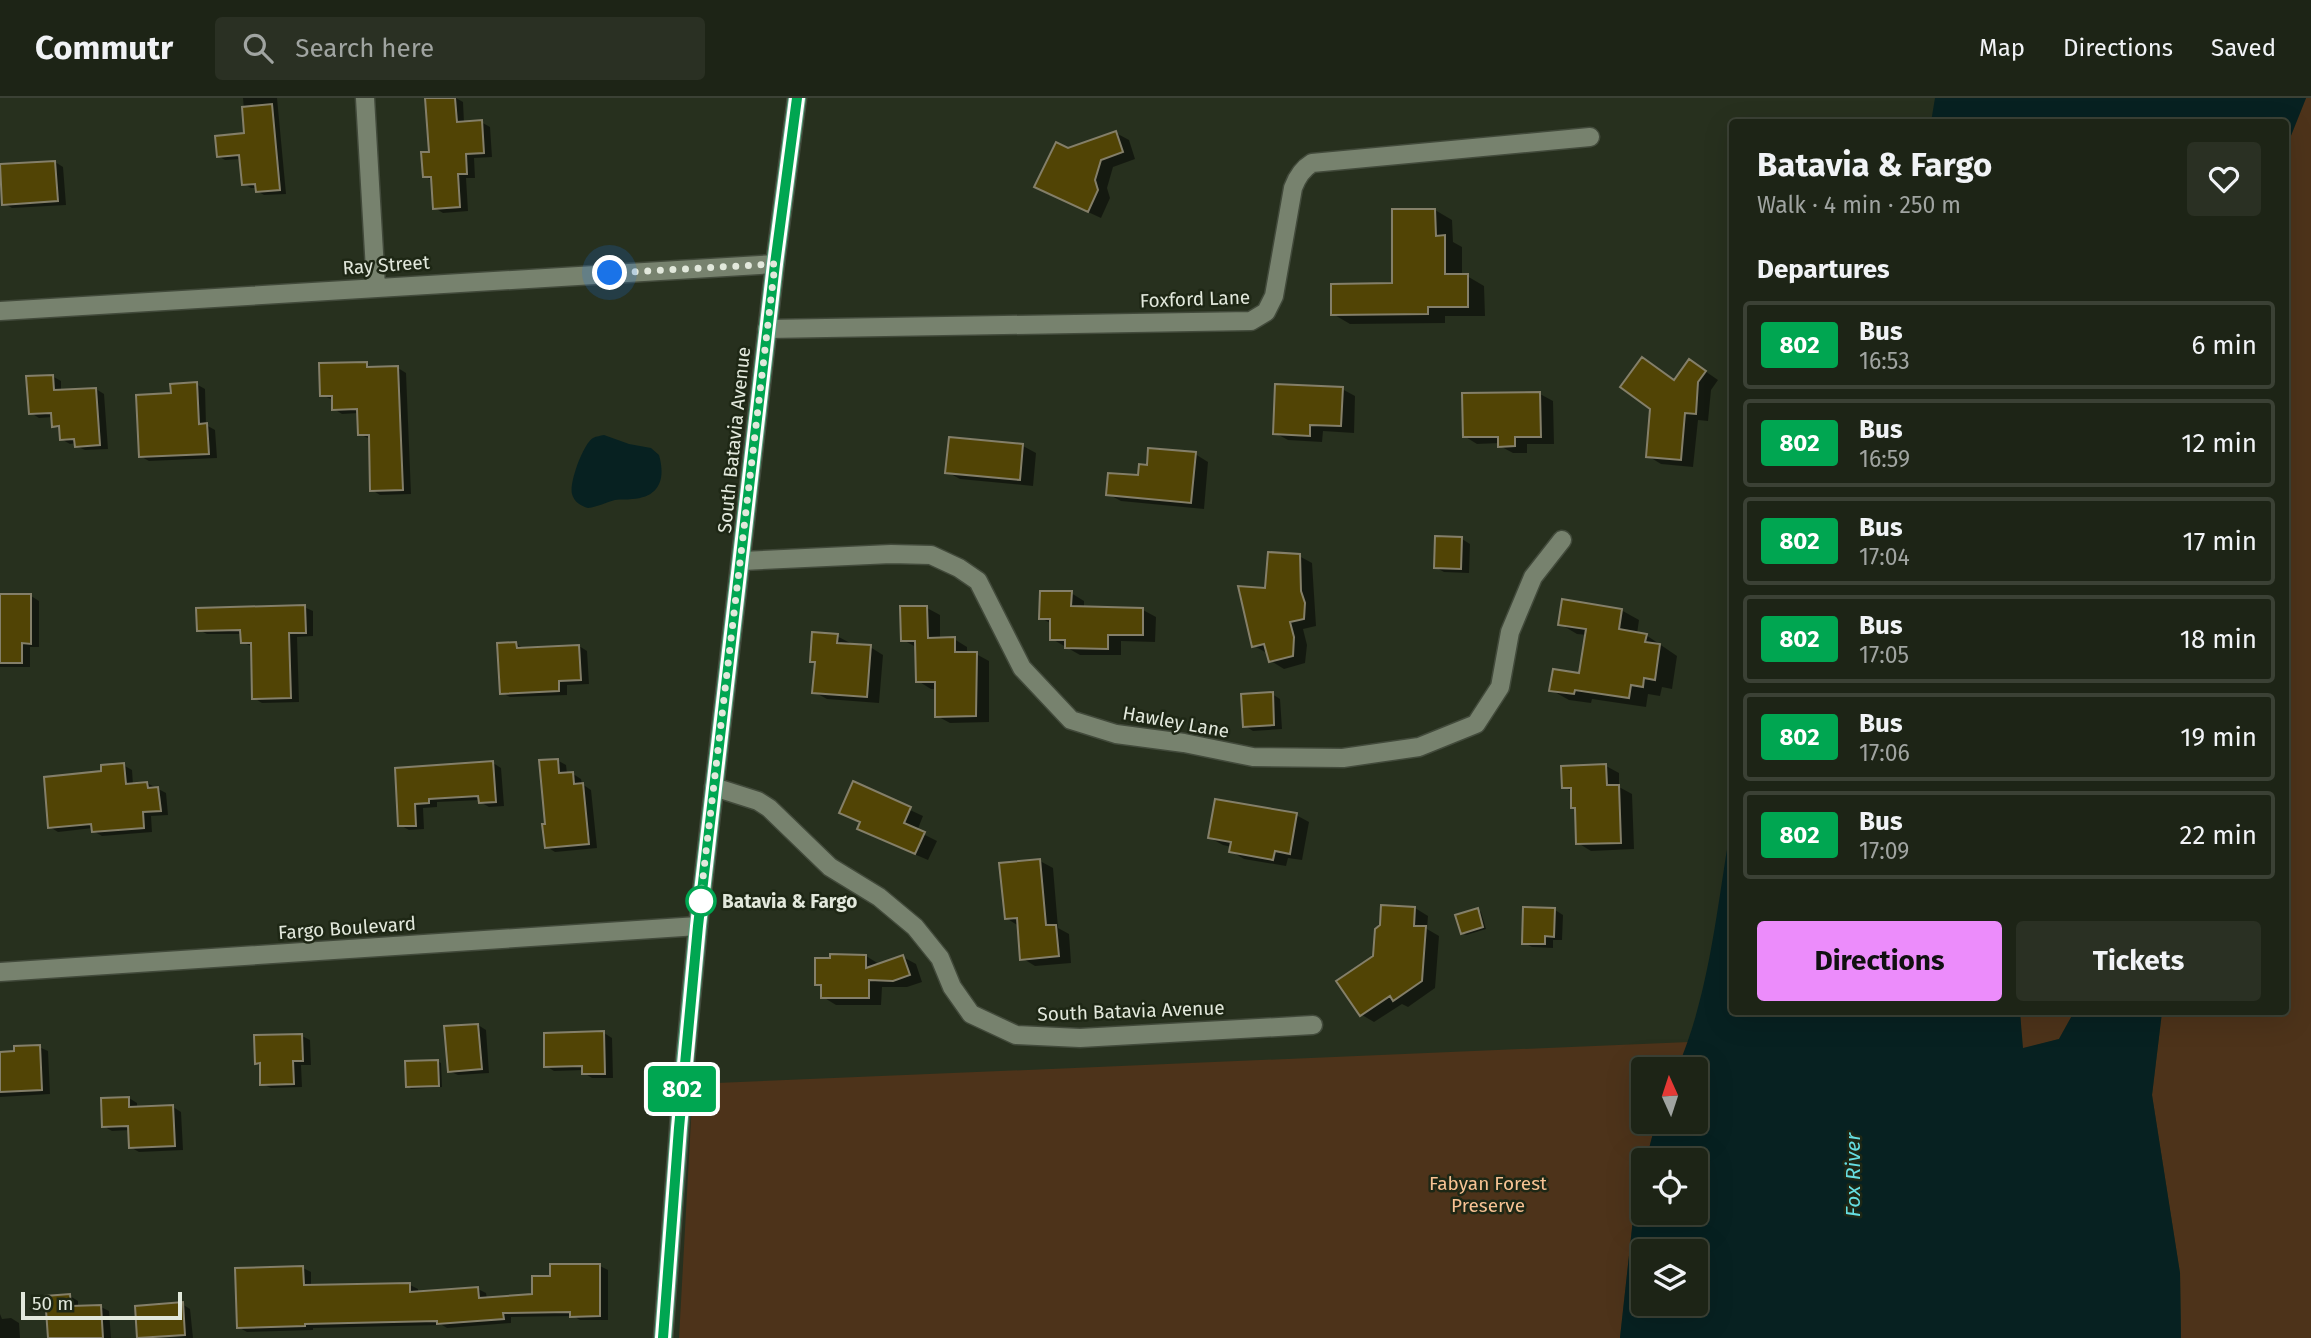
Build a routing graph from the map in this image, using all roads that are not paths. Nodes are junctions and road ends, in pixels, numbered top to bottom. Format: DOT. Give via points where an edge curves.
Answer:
graph roads {
  1 [pos="365,98"];
  2 [pos="797,98"];
  3 [pos="1590,137"];
  4 [pos="775,264"];
  5 [pos="376,287"];
  6 [pos="0,311"];
  7 [pos="768,329"];
  8 [pos="1562,540"];
  9 [pos="742,561"];
  10 [pos="714,786"];
  11 [pos="698,926"];
  12 [pos="0,972"];
  13 [pos="1313,1025"];
  14 [pos="663,1338"];
  1 -- 5 [label="street"];
  2 -- 4 [label="main road, South Batavia Avenue"];
  3 -- 7 [label="street, Foxford Lane" via="1312,163 1293,188 1274,296 1266,312 1251,321"];
  4 -- 5 [label="street, Ray Street"];
  4 -- 7 [label="main road, South Batavia Avenue"];
  5 -- 6 [label="street, Ray Street"];
  7 -- 9 [label="main road, South Batavia Avenue"];
  8 -- 9 [label="street, Hawley Lane" via="1533,576 1510,632 1500,687 1476,724 1419,747 1343,758 1252,757 1116,734 1071,720 1022,668 978,581 931,555"];
  9 -- 10 [label="main road, South Batavia Avenue"];
  10 -- 11 [label="main road, South Batavia Avenue"];
  10 -- 13 [label="street, South Batavia Avenue" via="769,808 830,867 879,897 915,927 940,958 971,1014 1016,1035 1080,1038"];
  11 -- 12 [label="street, Fargo Boulevard"];
  11 -- 14 [label="main road, South Batavia Avenue"];
}
